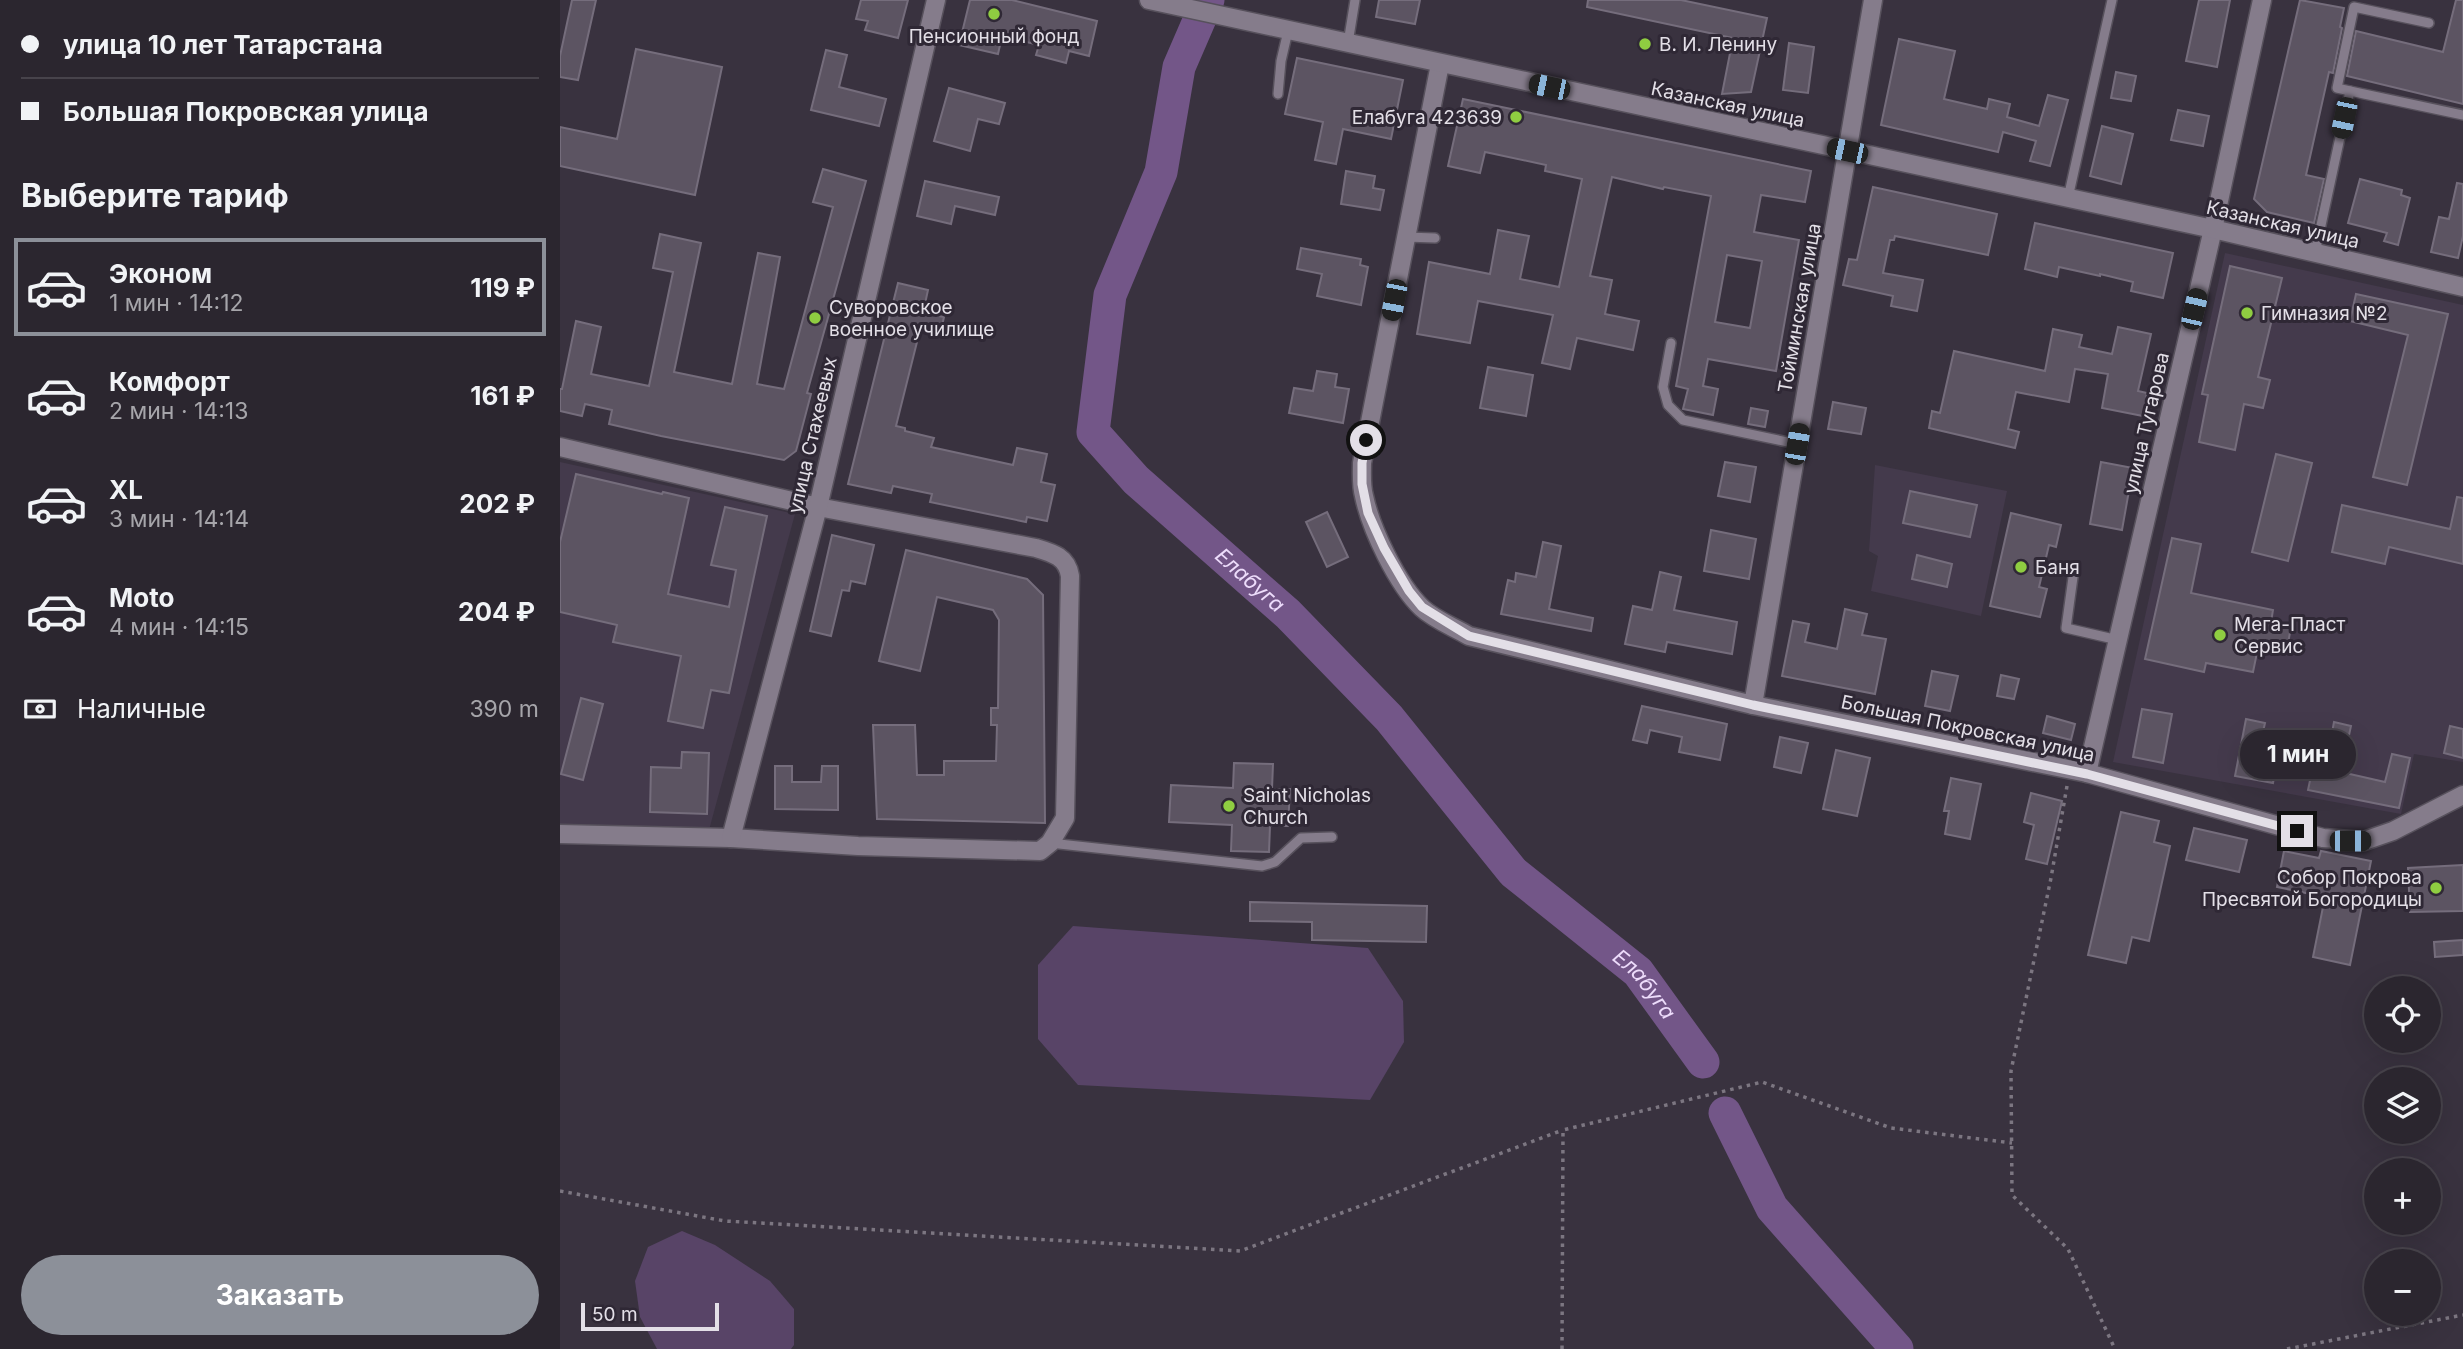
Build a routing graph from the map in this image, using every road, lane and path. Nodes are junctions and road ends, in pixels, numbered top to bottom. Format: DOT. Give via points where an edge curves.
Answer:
graph roads {
  1 [pos="936,0"];
  2 [pos="1149,0"];
  3 [pos="1355,0"];
  4 [pos="1873,0"];
  5 [pos="2112,0"];
  6 [pos="2262,0"];
  7 [pos="2428,23"];
  8 [pos="1288,32"];
  9 [pos="1348,44"];
  10 [pos="1440,64"];
  11 [pos="2350,91"];
  12 [pos="1278,94"];
  13 [pos="2463,115"];
  14 [pos="1847,151"];
  15 [pos="2068,198"];
  16 [pos="2213,229"];
  17 [pos="1406,237"];
  18 [pos="1435,238"];
  19 [pos="2315,253"];
  20 [pos="2463,287"];
  21 [pos="1671,342"];
  22 [pos="1797,444"];
  23 [pos="560,447"];
  24 [pos="818,507"];
  25 [pos="2074,570"];
  26 [pos="2118,640"];
  27 [pos="1753,705"];
  28 [pos="2078,772"];
  29 [pos="2463,795"];
  30 [pos="560,834"];
  31 [pos="1332,837"];
  32 [pos="731,838"];
  33 [pos="1050,843"];
  34 [pos="1563,1130"];
  35 [pos="2012,1143"];
  36 [pos="560,1191"];
  37 [pos="2463,1315"];
  38 [pos="1562,1349"];
  39 [pos="2115,1349"];
  40 [pos="2287,1349"];
  1 -- 24 [label="street, улица Стахеевых"];
  2 -- 8 [label="street, Казанская улица"];
  3 -- 9 [label="lane"];
  4 -- 14 [label="street, Тойминская улица"];
  5 -- 15 [label="lane"];
  6 -- 16 [label="street, улица Тугарова"];
  7 -- 11 [label="lane" via="2354,7 2337,88"];
  8 -- 9 [label="street, Казанская улица"];
  8 -- 12 [label="lane"];
  9 -- 10 [label="street, Казанская улица"];
  10 -- 14 [label="street, Казанская улица"];
  10 -- 17 [label="street, Большая Покровская улица"];
  11 -- 13 [label="lane"];
  11 -- 19 [label="lane"];
  14 -- 15 [label="street, Казанская улица"];
  14 -- 22 [label="street, Тойминская улица"];
  15 -- 16 [label="street, Казанская улица"];
  16 -- 19 [label="street, Казанская улица"];
  16 -- 26 [label="street, улица Тугарова"];
  17 -- 18 [label="lane"];
  17 -- 27 [label="street, Большая Покровская улица" via="1362,463 1362,484 1378,536 1409,591 1422,607 1469,636"];
  19 -- 20 [label="street, Казанская улица"];
  21 -- 22 [label="lane" via="1663,387 1668,405 1682,420"];
  22 -- 27 [label="street, Тойминская улица"];
  23 -- 24 [label="street"];
  24 -- 32 [label="street, улица Стахеевых"];
  24 -- 33 [label="street" via="1036,548 1065,561 1070,576 1065,818"];
  25 -- 26 [label="lane" via="2066,628"];
  26 -- 28 [label="street, улица Тугарова"];
  27 -- 28 [label="street, Большая Покровская улица"];
  28 -- 29 [label="street, Большая Покровская улица" via="2323,838 2350,841 2393,831"];
  28 -- 35 [label="path" via="2011,1071"];
  30 -- 32 [label="street"];
  31 -- 33 [label="lane" via="1301,838 1275,862 1262,866"];
  32 -- 33 [label="street" via="1040,851"];
  34 -- 35 [label="path" via="1762,1082 1891,1128"];
  34 -- 36 [label="path" via="1240,1251 725,1221"];
  34 -- 38 [label="path"];
  35 -- 39 [label="path" via="2012,1195 2068,1248"];
  37 -- 40 [label="path"];
}
